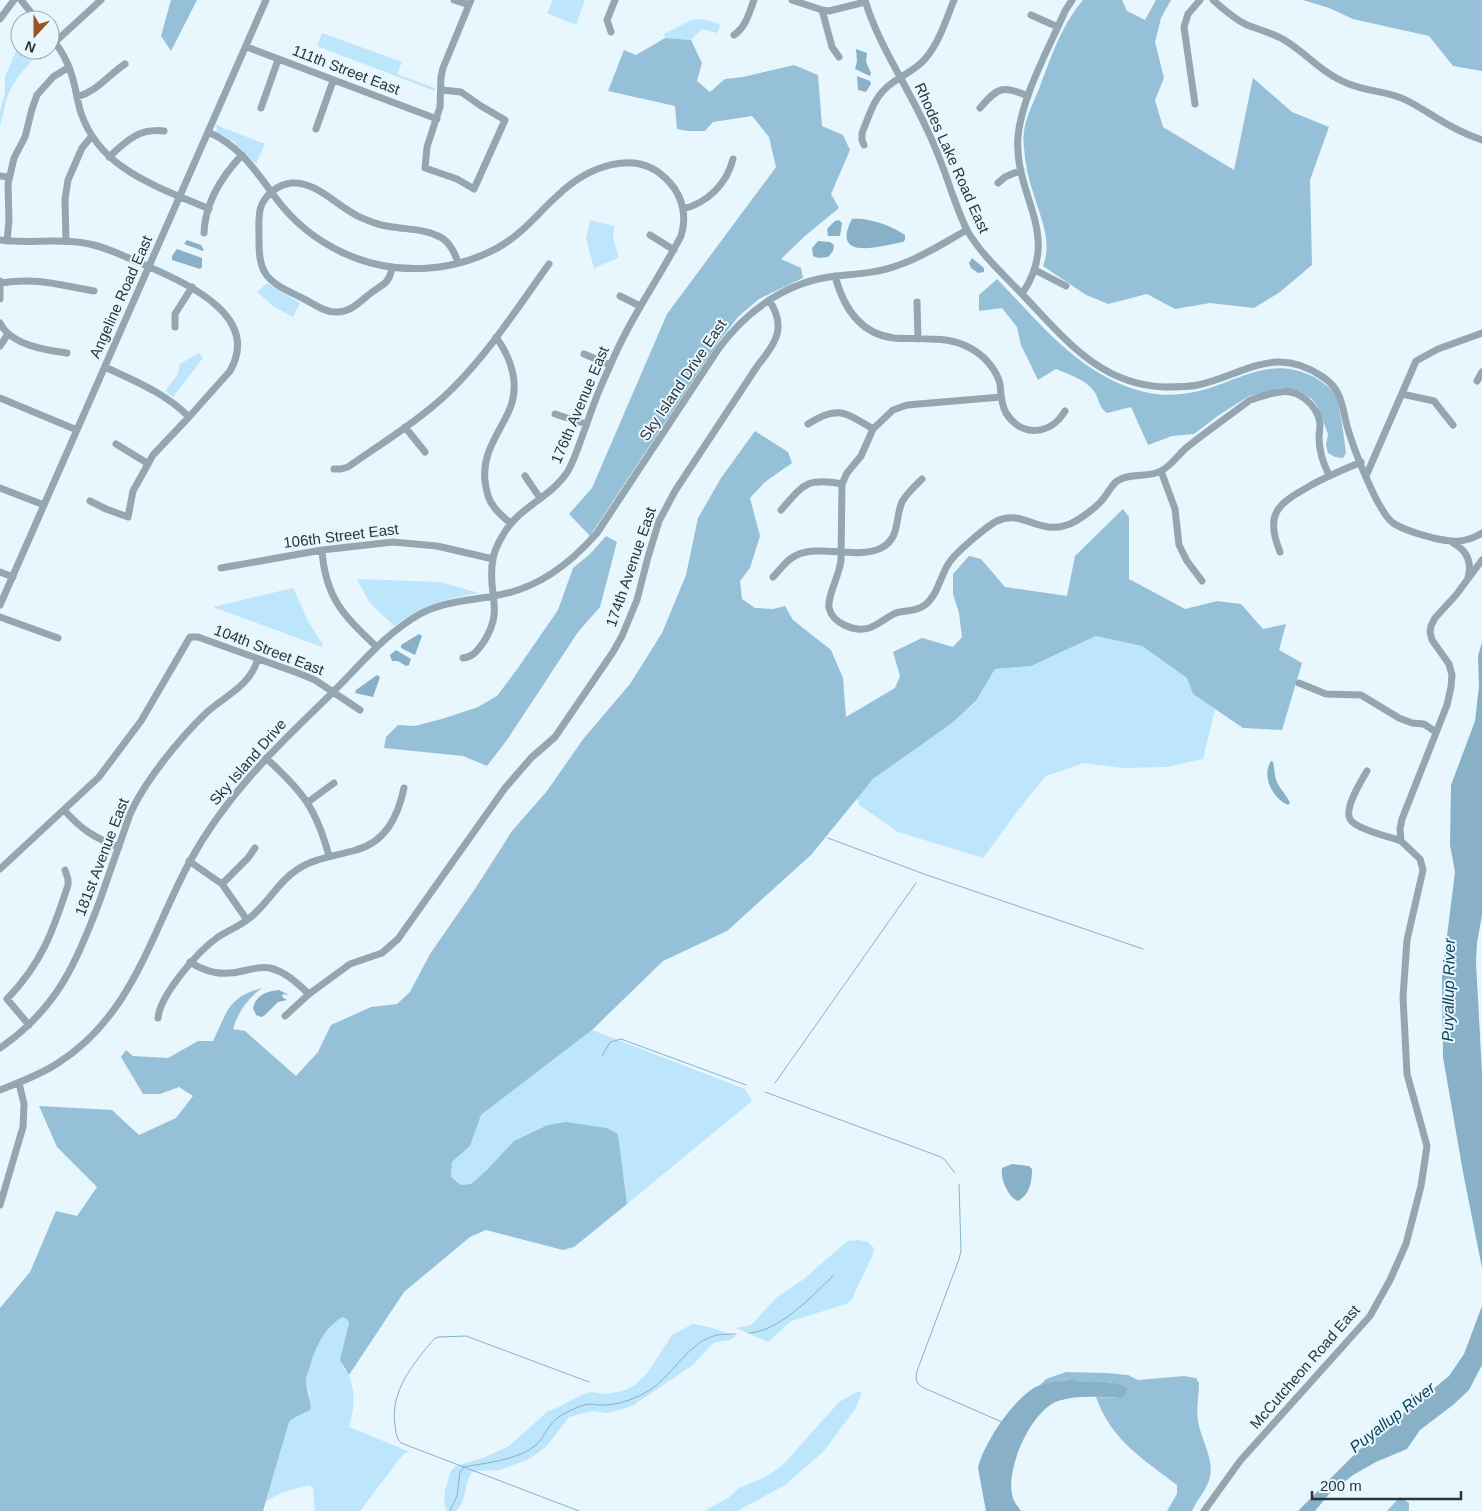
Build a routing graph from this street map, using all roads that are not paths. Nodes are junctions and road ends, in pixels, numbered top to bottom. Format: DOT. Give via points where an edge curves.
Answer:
graph roads {
  1 [pos="14,0"];
  2 [pos="101,0"];
  3 [pos="266,0"];
  4 [pos="454,0"];
  5 [pos="615,0"];
  6 [pos="754,0"];
  7 [pos="792,0"];
  8 [pos="954,0"];
  9 [pos="1072,0"];
  10 [pos="1200,0"];
  11 [pos="1212,0"];
  12 [pos="865,1"];
  13 [pos="470,3"];
  14 [pos="822,10"];
  15 [pos="1031,16"];
  16 [pos="0,19"];
  17 [pos="1058,28"];
  18 [pos="610,32"];
  19 [pos="60,33"];
  20 [pos="734,34"];
  21 [pos="247,47"];
  22 [pos="60,52"];
  23 [pos="839,57"];
  24 [pos="278,60"];
  25 [pos="125,64"];
  26 [pos="69,67"];
  27 [pos="901,78"];
  28 [pos="333,81"];
  29 [pos="442,90"];
  30 [pos="1028,96"];
  31 [pos="77,97"];
  32 [pos="1195,104"];
  33 [pos="261,108"];
  34 [pos="980,108"];
  35 [pos="437,119"];
  36 [pos="316,129"];
  37 [pos="164,131"];
  38 [pos="208,132"];
  39 [pos="92,136"];
  40 [pos="1482,140"];
  41 [pos="864,145"];
  42 [pos="242,155"];
  43 [pos="109,157"];
  44 [pos="733,159"];
  45 [pos="1021,170"];
  46 [pos="0,176"];
  47 [pos="9,177"];
  48 [pos="998,183"];
  49 [pos="272,192"];
  50 [pos="180,196"];
  51 [pos="209,208"];
  52 [pos="683,209"];
  53 [pos="967,230"];
  54 [pos="204,233"];
  55 [pos="650,235"];
  56 [pos="3,240"];
  57 [pos="66,241"];
  58 [pos="674,250"];
  59 [pos="458,263"];
  60 [pos="549,264"];
  61 [pos="149,267"];
  62 [pos="392,268"];
  63 [pos="1035,270"];
  64 [pos="835,276"];
  65 [pos="0,282"];
  66 [pos="1066,286"];
  67 [pos="192,287"];
  68 [pos="94,291"];
  69 [pos="1022,294"];
  70 [pos="620,296"];
  71 [pos="0,298"];
  72 [pos="769,300"];
  73 [pos="917,302"];
  74 [pos="640,306"];
  75 [pos="0,324"];
  76 [pos="175,327"];
  77 [pos="1482,333"];
  78 [pos="8,334"];
  79 [pos="496,337"];
  80 [pos="918,338"];
  81 [pos="0,346"];
  82 [pos="67,353"];
  83 [pos="584,354"];
  84 [pos="610,365"];
  85 [pos="104,367"];
  86 [pos="1482,372"];
  87 [pos="1477,381"];
  88 [pos="1402,394"];
  89 [pos="1001,397"];
  90 [pos="0,398"];
  91 [pos="1065,411"];
  92 [pos="555,414"];
  93 [pos="189,417"];
  94 [pos="586,424"];
  95 [pos="808,424"];
  96 [pos="1453,425"];
  97 [pos="406,427"];
  98 [pos="873,429"];
  99 [pos="77,430"];
  100 [pos="116,444"];
  101 [pos="425,452"];
  102 [pos="1361,462"];
  103 [pos="147,463"];
  104 [pos="334,469"];
  105 [pos="1161,471"];
  106 [pos="1328,475"];
  107 [pos="525,476"];
  108 [pos="1366,476"];
  109 [pos="922,479"];
  110 [pos="842,484"];
  111 [pos="0,488"];
  112 [pos="540,498"];
  113 [pos="90,501"];
  114 [pos="44,505"];
  115 [pos="780,510"];
  116 [pos="510,523"];
  117 [pos="1482,533"];
  118 [pos="1447,541"];
  119 [pos="322,550"];
  120 [pos="842,552"];
  121 [pos="1280,552"];
  122 [pos="493,559"];
  123 [pos="1482,560"];
  124 [pos="220,568"];
  125 [pos="0,572"];
  126 [pos="13,577"];
  127 [pos="773,577"];
  128 [pos="1468,580"];
  129 [pos="1202,581"];
  130 [pos="494,596"];
  131 [pos="0,604"];
  132 [pos="0,617"];
  133 [pos="58,638"];
  134 [pos="377,647"];
  135 [pos="463,658"];
  136 [pos="258,659"];
  137 [pos="1299,683"];
  138 [pos="332,692"];
  139 [pos="360,710"];
  140 [pos="1436,732"];
  141 [pos="266,758"];
  142 [pos="1366,771"];
  143 [pos="334,783"];
  144 [pos="404,788"];
  145 [pos="308,802"];
  146 [pos="64,810"];
  147 [pos="1401,841"];
  148 [pos="118,848"];
  149 [pos="255,848"];
  150 [pos="329,856"];
  151 [pos="190,862"];
  152 [pos="0,869"];
  153 [pos="65,870"];
  154 [pos="222,884"];
  155 [pos="248,920"];
  156 [pos="190,962"];
  157 [pos="309,994"];
  158 [pos="285,1016"];
  159 [pos="158,1018"];
  160 [pos="29,1025"];
  161 [pos="0,1048"];
  162 [pos="19,1083"];
  163 [pos="0,1090"];
  164 [pos="0,1205"];
  165 [pos="1204,1511"];
  1 -- 16 [label="street"];
  2 -- 19 [label="street"];
  3 -- 21 [label="street, Angeline Road East"];
  4 -- 13 [label="street"];
  5 -- 18 [label="street" via="607,20"];
  6 -- 20 [label="street" via="742,29"];
  7 -- 14 [label="street"];
  8 -- 27 [label="street" via="932,51"];
  9 -- 17 [label="street"];
  10 -- 32 [label="street" via="1188,14 1184,27"];
  11 -- 40 [label="street" via="1246,24 1285,41 1331,76 1349,85 1407,100 1452,128"];
  12 -- 14 [label="street" via="838,10"];
  12 -- 27 [label="street, Rhodes Lake Road East" via="880,40"];
  13 -- 29 [label="street" via="443,68"];
  14 -- 23 [label="street" via="832,47"];
  15 -- 17 [label="street"];
  17 -- 30 [label="street"];
  21 -- 24 [label="street, 111th Street East"];
  21 -- 38 [label="street, Angeline Road East"];
  22 -- 26 [label="street"];
  24 -- 28 [label="street, 111th Street East"];
  24 -- 33 [label="street"];
  25 -- 31 [label="street" via="98,87"];
  26 -- 31 [label="street"];
  26 -- 47 [label="street" via="53,76 37,95"];
  27 -- 41 [label="street" via="878,96 862,134"];
  27 -- 53 [label="street, Rhodes Lake Road East" via="930,136"];
  28 -- 35 [label="street, 111th Street East"];
  28 -- 36 [label="street"];
  29 -- 35 [label="street"];
  29 -- 35 [label="street" via="461,92 505,120 474,189 425,168 427,147"];
  30 -- 34 [label="street" via="1000,89"];
  30 -- 45 [label="street" via="1018,138"];
  31 -- 39 [label="street"];
  37 -- 43 [label="street" via="148,130 135,134"];
  38 -- 42 [label="street"];
  38 -- 50 [label="street, Angeline Road East"];
  39 -- 43 [label="street"];
  39 -- 57 [label="street" via="82,148 68,180"];
  42 -- 49 [label="street"];
  42 -- 51 [label="street" via="222,178"];
  43 -- 50 [label="street" via="136,177"];
  44 -- 52 [label="street" via="727,175 710,197"];
  45 -- 48 [label="street"];
  45 -- 63 [label="street" via="1037,227"];
  46 -- 47 [label="street"];
  47 -- 56 [label="street"];
  49 -- 59 [label="street" via="288,184 303,185 380,225 429,232 448,243"];
  49 -- 62 [label="street" via="297,222 324,242 347,255"];
  49 -- 62 [label="street" via="264,199 258,218 260,260 264,272 273,282 327,311 339,312 354,306 385,283"];
  50 -- 51 [label="street"];
  50 -- 61 [label="street, Angeline Road East"];
  51 -- 54 [label="street"];
  52 -- 58 [label="street, 176th Avenue East" via="682,230"];
  52 -- 59 [label="street" via="673,187 652,168 630,162 608,165 588,174 558,195 532,222 505,243"];
  53 -- 64 [label="street, Sky Island Drive East" via="899,266"];
  53 -- 69 [label="street, Rhodes Lake Road East" via="985,256"];
  55 -- 58 [label="street"];
  56 -- 57 [label="street"];
  57 -- 61 [label="street" via="97,246"];
  58 -- 74 [label="street, 176th Avenue East"];
  59 -- 62 [label="street" via="432,268"];
  60 -- 79 [label="street"];
  61 -- 67 [label="street"];
  61 -- 85 [label="street, Angeline Road East"];
  63 -- 66 [label="street"];
  63 -- 69 [label="street"];
  64 -- 72 [label="street, Sky Island Drive East" via="806,282"];
  64 -- 80 [label="street" via="847,308 863,325 885,336"];
  65 -- 68 [label="street" via="42,280"];
  65 -- 71 [label="street"];
  67 -- 76 [label="street" via="175,314"];
  67 -- 93 [label="street" via="226,315 238,343 230,371"];
  69 -- 102 [label="street, Rhodes Lake Road East" via="1080,354 1131,381 1163,387 1191,386 1257,364 1274,362 1302,366 1319,374 1340,395 1347,426"];
  70 -- 74 [label="street"];
  72 -- 130 [label="street, Sky Island Drive East" via="727,336 597,534 578,555 553,574 521,590"];
  72 -- 157 [label="street, 174th Avenue East" via="777,317 776,341 665,509 637,600 613,652 555,737 505,788 398,939 382,953 350,964"];
  73 -- 80 [label="street"];
  74 -- 84 [label="street, 176th Avenue East"];
  75 -- 78 [label="street"];
  77 -- 88 [label="street" via="1419,359"];
  78 -- 81 [label="street"];
  78 -- 82 [label="street" via="32,345"];
  79 -- 97 [label="street" via="450,391"];
  79 -- 116 [label="street" via="511,364 514,394 508,414 489,449 485,477 493,507"];
  80 -- 89 [label="street" via="950,340 975,350 994,372"];
  83 -- 84 [label="street"];
  84 -- 94 [label="street, 176th Avenue East"];
  85 -- 93 [label="street" via="154,390"];
  85 -- 99 [label="street, Angeline Road East"];
  86 -- 87 [label="street"];
  88 -- 96 [label="street" via="1434,401"];
  88 -- 108 [label="street"];
  89 -- 91 [label="street" via="1010,418 1026,429 1050,427"];
  89 -- 98 [label="street" via="907,404 893,410"];
  90 -- 99 [label="street"];
  92 -- 94 [label="street"];
  93 -- 103 [label="street"];
  94 -- 112 [label="street, 176th Avenue East" via="566,474"];
  95 -- 98 [label="street" via="826,414 840,413 853,416"];
  97 -- 101 [label="street"];
  97 -- 104 [label="street" via="348,466"];
  98 -- 110 [label="street" via="865,450"];
  99 -- 114 [label="street, Angeline Road East"];
  100 -- 103 [label="street"];
  102 -- 106 [label="street"];
  102 -- 108 [label="street, Rhodes Lake Road East"];
  103 -- 113 [label="street" via="130,498 128,517"];
  105 -- 106 [label="street" via="1250,400 1292,392 1308,402 1318,416 1320,452"];
  105 -- 120 [label="street" via="1126,476 1071,524 1047,528 1013,518 996,522 954,556 925,605 893,614 870,628 844,625 830,609"];
  105 -- 129 [label="street" via="1175,509 1179,545"];
  106 -- 121 [label="street" via="1281,504 1273,529"];
  107 -- 112 [label="street"];
  108 -- 118 [label="street, Rhodes Lake Road East" via="1379,506 1394,524"];
  109 -- 120 [label="street" via="902,502 897,528 886,545 869,552"];
  110 -- 115 [label="street" via="808,483"];
  110 -- 120 [label="street"];
  111 -- 114 [label="street"];
  112 -- 116 [label="street, 176th Avenue East"];
  114 -- 126 [label="street, Angeline Road East"];
  116 -- 122 [label="street, 176th Avenue East"];
  117 -- 118 [label="street, Rhodes Lake Road East" via="1462,542"];
  118 -- 128 [label="street, Rhodes Lake Road East" via="1467,554"];
  119 -- 122 [label="street, 106th Street East" via="408,542"];
  119 -- 124 [label="street, 106th Street East"];
  119 -- 134 [label="street" via="327,584 336,602 344,615"];
  120 -- 127 [label="street" via="799,554"];
  122 -- 130 [label="street, 176th Avenue East" via="491,581"];
  123 -- 128 [label="street"];
  125 -- 126 [label="street"];
  126 -- 131 [label="street, Angeline Road East"];
  128 -- 140 [label="street" via="1431,626 1432,640 1449,664 1452,675 1447,705"];
  130 -- 134 [label="street, Sky Island Drive" via="435,607 402,625"];
  130 -- 135 [label="street, 176th Avenue East" via="494,622 490,632 475,654"];
  132 -- 133 [label="street"];
  134 -- 138 [label="street, Sky Island Drive"];
  136 -- 138 [label="street, 104th Street East" via="315,680"];
  136 -- 146 [label="street, 104th Street East" via="190,637 141,721 99,777"];
  136 -- 148 [label="street, 181st Avenue East" via="243,684 198,721 160,766 132,809"];
  137 -- 140 [label="street" via="1326,694 1361,695 1406,721 1424,724"];
  138 -- 139 [label="street, 104th Street East"];
  138 -- 141 [label="street, Sky Island Drive"];
  140 -- 147 [label="street" via="1402,819"];
  141 -- 145 [label="street"];
  141 -- 151 [label="street, Sky Island Drive" via="228,803"];
  142 -- 147 [label="street" via="1350,806 1350,819 1358,826"];
  143 -- 145 [label="street"];
  144 -- 150 [label="street" via="396,817 380,838 358,850"];
  145 -- 150 [label="street" via="322,829"];
  146 -- 148 [label="street" via="89,834"];
  146 -- 152 [label="street"];
  147 -- 165 [label="street, McCutcheon Road East" via="1420,859 1423,870 1407,940 1403,997 1407,1074 1427,1146 1421,1186 1406,1244 1370,1316 1240,1462"];
  148 -- 160 [label="street, 181st Avenue East" via="76,962 50,1003"];
  149 -- 154 [label="street"];
  150 -- 155 [label="street" via="294,872"];
  151 -- 154 [label="street"];
  151 -- 162 [label="street, Sky Island Drive" via="131,986 114,1012 81,1046 38,1075"];
  153 -- 160 [label="street" via="68,885 49,939 34,967 7,1000"];
  154 -- 155 [label="street"];
  155 -- 156 [label="street" via="217,938"];
  156 -- 157 [label="street" via="208,971 228,974 268,968 286,975"];
  156 -- 159 [label="street" via="161,1006"];
  157 -- 158 [label="street"];
  160 -- 161 [label="street, 181st Avenue East"];
  162 -- 163 [label="street, Sky Island Drive"];
  162 -- 164 [label="street" via="24,1104 23,1128"];
}
